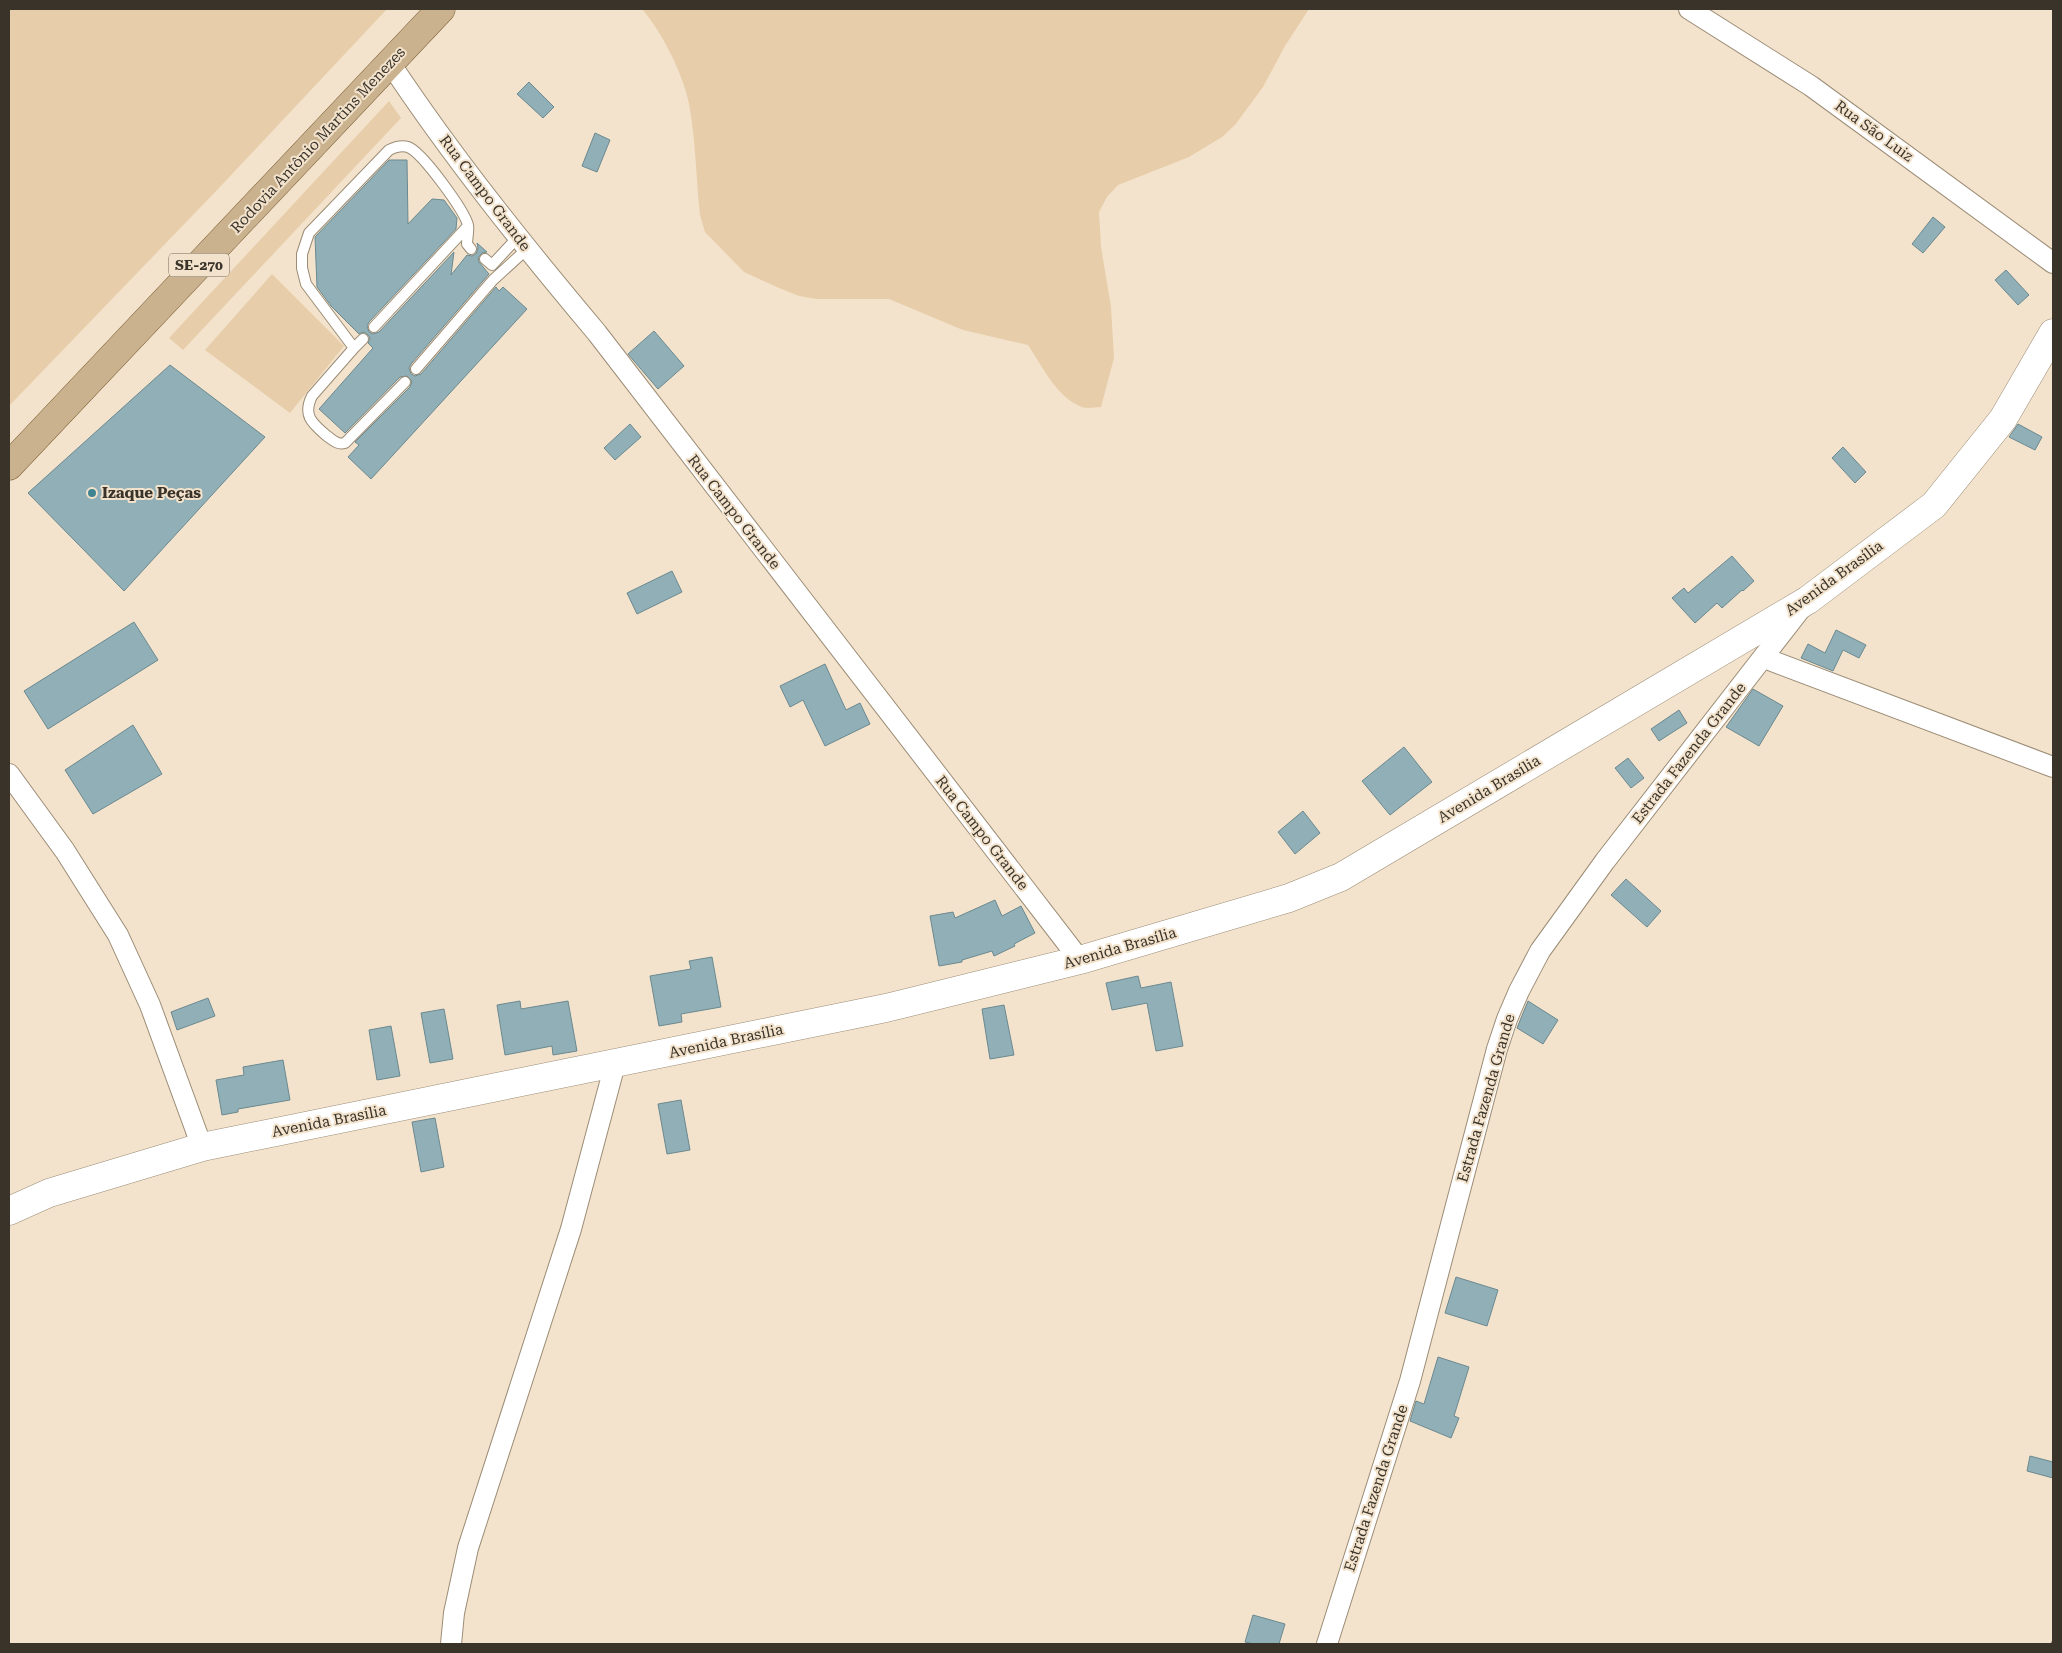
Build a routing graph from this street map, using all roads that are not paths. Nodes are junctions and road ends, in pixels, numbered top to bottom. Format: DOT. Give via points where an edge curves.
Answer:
graph roads {
  1 [pos="441,9"];
  2 [pos="1689,9"];
  3 [pos="390,63"];
  4 [pos="468,226"];
  5 [pos="522,243"];
  6 [pos="471,248"];
  7 [pos="485,259"];
  8 [pos="2053,263"];
  9 [pos="374,327"];
  10 [pos="2053,333"];
  11 [pos="363,339"];
  12 [pos="354,348"];
  13 [pos="416,370"];
  14 [pos="405,382"];
  15 [pos="9,466"];
  16 [pos="1808,600"];
  17 [pos="1764,658"];
  18 [pos="2053,767"];
  19 [pos="9,774"];
  20 [pos="1080,960"];
  21 [pos="615,1064"];
  22 [pos="202,1147"];
  23 [pos="9,1211"];
  24 [pos="451,1644"];
  25 [pos="1326,1644"];
  1 -- 3 [label="main road, Rodovia Antônio Martins Menezes / SE-270"];
  2 -- 8 [label="street, Rua São Luiz" via="1810,86"];
  3 -- 5 [label="street, Rua Campo Grande" via="421,110"];
  3 -- 15 [label="main road, Rodovia Antônio Martins Menezes / SE-270"];
  4 -- 6 [label="lane" via="467,244"];
  4 -- 9 [label="lane"];
  4 -- 12 [label="lane" via="451,195 417,154 409,148 397,146 389,150 309,233 302,254 306,284"];
  5 -- 7 [label="lane" via="492,265"];
  5 -- 13 [label="lane"];
  5 -- 20 [label="street, Rua Campo Grande" via="597,333"];
  10 -- 16 [label="main road, Avenida Brasília" via="2003,419 1934,505"];
  11 -- 12 [label="lane"];
  12 -- 14 [label="lane" via="312,396 308,405 308,414 314,425 336,443 348,442"];
  16 -- 17 [label="street, Estrada Fazenda Grande"];
  16 -- 20 [label="main road, Avenida Brasília" via="1341,877 1289,898"];
  17 -- 18 [label="street"];
  17 -- 25 [label="street, Estrada Fazenda Grande" via="1605,861 1540,951 1519,991 1498,1049 1404,1400"];
  19 -- 22 [label="street" via="65,851 118,935 150,1004"];
  20 -- 21 [label="main road, Avenida Brasília" via="886,1008"];
  21 -- 22 [label="main road, Avenida Brasília"];
  21 -- 24 [label="street" via="568,1238 468,1548"];
  22 -- 23 [label="main road, Avenida Brasília" via="49,1193"];
}
